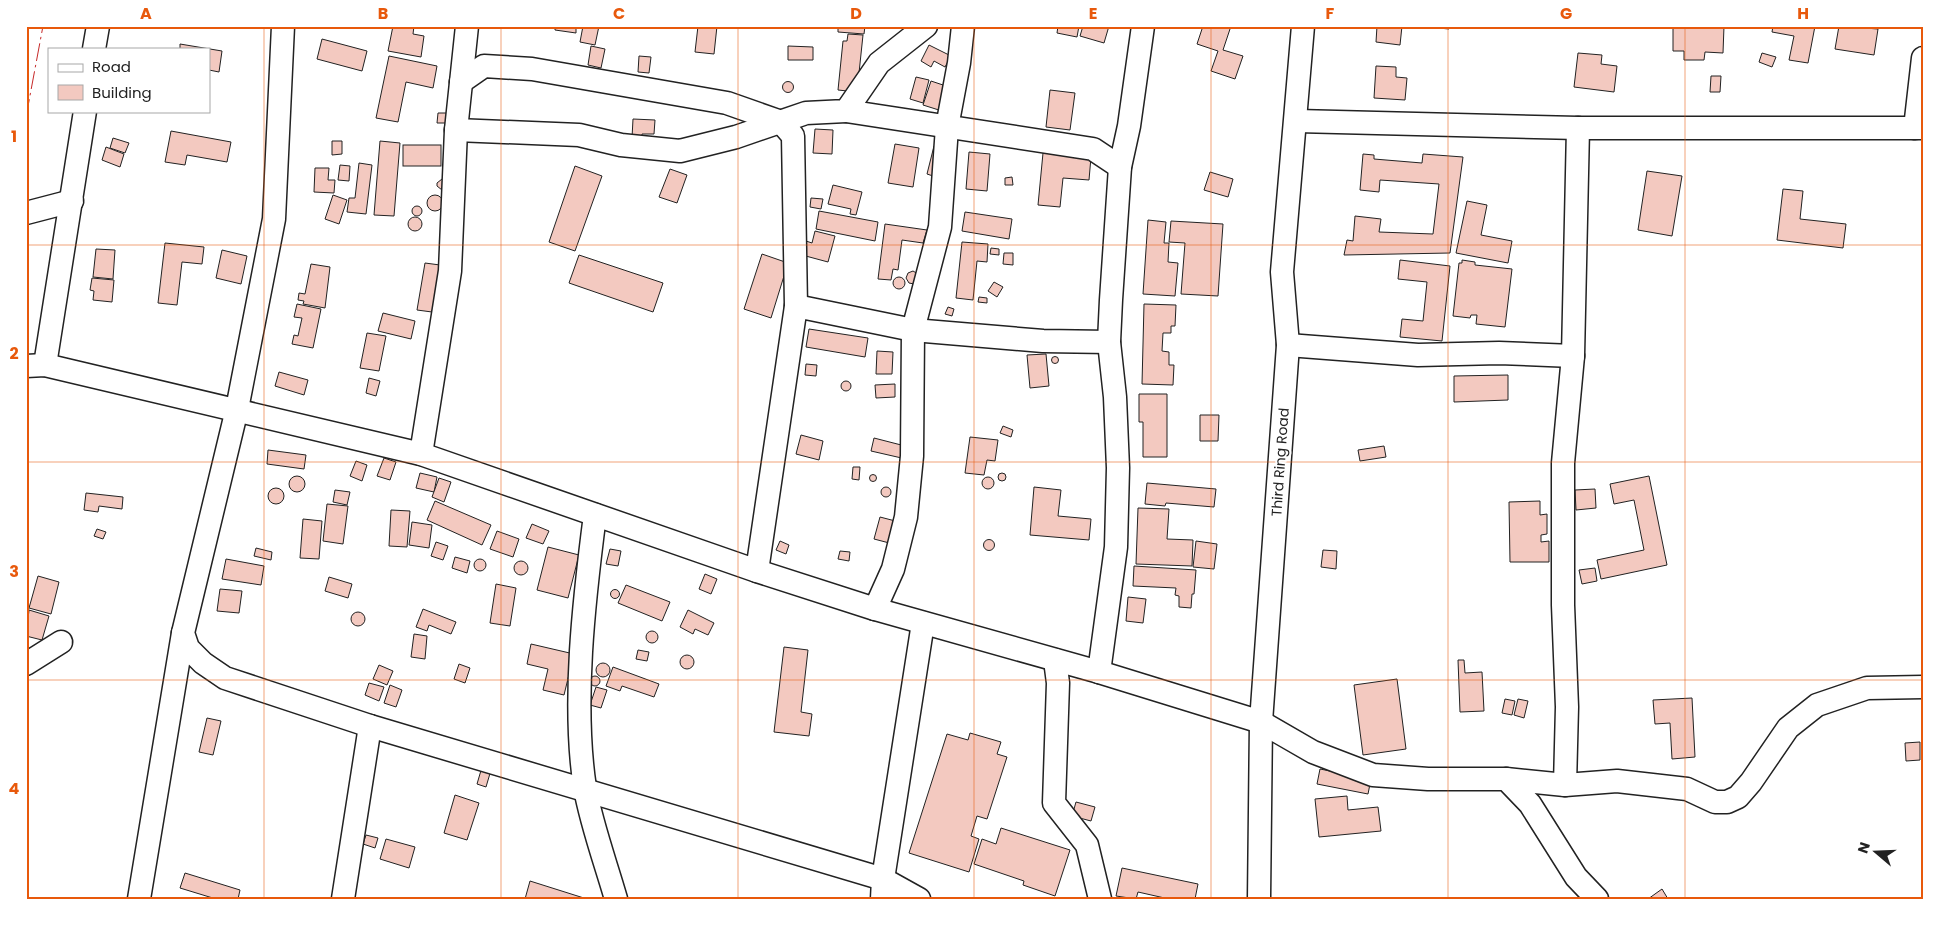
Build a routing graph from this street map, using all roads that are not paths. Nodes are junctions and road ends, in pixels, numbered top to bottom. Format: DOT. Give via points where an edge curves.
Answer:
graph roads {
  1 [pos="98,26"];
  2 [pos="283,26"];
  3 [pos="467,26"];
  4 [pos="926,26"];
  5 [pos="963,26"];
  6 [pos="1143,26"];
  7 [pos="1303,26"];
  8 [pos="94,48"];
  9 [pos="1923,58"];
  10 [pos="461,82"];
  11 [pos="846,111"];
  12 [pos="85,112"];
  13 [pos="1297,121"];
  14 [pos="781,122"];
  15 [pos="1129,126"];
  16 [pos="947,127"];
  17 [pos="1578,128"];
  18 [pos="1919,128"];
  19 [pos="456,130"];
  20 [pos="1093,149"];
  21 [pos="1120,167"];
  22 [pos="72,201"];
  23 [pos="26,213"];
  24 [pos="796,306"];
  25 [pos="913,330"];
  26 [pos="1110,342"];
  27 [pos="1288,345"];
  28 [pos="1574,356"];
  29 [pos="36,365"];
  30 [pos="237,409"];
  31 [pos="421,454"];
  32 [pos="595,515"];
  33 [pos="757,571"];
  34 [pos="875,609"];
  35 [pos="923,623"];
  36 [pos="183,633"];
  37 [pos="62,642"];
  38 [pos="1055,660"];
  39 [pos="26,664"];
  40 [pos="1099,672"];
  41 [pos="1923,687"];
  42 [pos="1261,722"];
  43 [pos="370,726"];
  44 [pos="1506,779"];
  45 [pos="1565,785"];
  46 [pos="585,789"];
  47 [pos="882,889"];
  48 [pos="139,899"];
  49 [pos="343,899"];
  50 [pos="616,899"];
  51 [pos="919,899"];
  52 [pos="1100,899"];
  53 [pos="1259,899"];
  54 [pos="1597,899"];
  1 -- 8 [label="street"];
  2 -- 30 [label="street" via="274,219"];
  3 -- 10 [label="street"];
  4 -- 11 [label="street" via="880,63"];
  5 -- 16 [label="street"];
  6 -- 15 [label="street"];
  7 -- 13 [label="street, Third Ring Road"];
  9 -- 18 [label="street"];
  10 -- 14 [label="street" via="484,66 532,69 727,103"];
  10 -- 19 [label="street"];
  11 -- 14 [label="street" via="806,113"];
  11 -- 16 [label="street"];
  12 -- 22 [label="street"];
  13 -- 17 [label="street"];
  13 -- 27 [label="street, Third Ring Road" via="1282,272"];
  14 -- 19 [label="street" via="680,151 621,145 579,136"];
  14 -- 24 [label="street" via="793,136"];
  15 -- 20 [label="street"];
  15 -- 21 [label="street"];
  16 -- 20 [label="street"];
  16 -- 25 [label="street" via="940,227"];
  17 -- 18 [label="street"];
  17 -- 28 [label="street"];
  19 -- 31 [label="street" via="450,271"];
  20 -- 21 [label="street"];
  21 -- 26 [label="street"];
  22 -- 23 [label="street"];
  22 -- 29 [label="street"];
  24 -- 25 [label="street"];
  24 -- 33 [label="street"];
  25 -- 26 [label="street" via="1043,342"];
  25 -- 34 [label="street" via="912,456 906,517 893,569"];
  26 -- 40 [label="street" via="1117,450 1116,548"];
  27 -- 28 [label="street" via="1418,355 1499,353"];
  27 -- 42 [label="street, Third Ring Road"];
  28 -- 45 [label="street" via="1563,463"];
  29 -- 30 [label="street"];
  30 -- 31 [label="street"];
  30 -- 36 [label="street"];
  31 -- 32 [label="street"];
  32 -- 33 [label="street"];
  32 -- 46 [label="street" via="584,598 580,715"];
  33 -- 34 [label="street"];
  34 -- 35 [label="street"];
  35 -- 38 [label="street"];
  35 -- 47 [label="street"];
  36 -- 43 [label="street" via="188,648 225,678"];
  36 -- 48 [label="street"];
  37 -- 39 [label="street"];
  38 -- 40 [label="street"];
  38 -- 52 [label="street" via="1058,683 1054,803 1086,845"];
  40 -- 42 [label="street"];
  41 -- 45 [label="street" via="1867,688 1817,705 1788,728 1751,782 1738,797 1727,802 1715,802 1687,789 1617,781"];
  42 -- 44 [label="street" via="1313,752 1373,775"];
  42 -- 53 [label="street, Third Ring Road"];
  43 -- 46 [label="street"];
  43 -- 49 [label="street"];
  44 -- 45 [label="street"];
  44 -- 54 [label="street" via="1530,804 1576,877"];
  46 -- 47 [label="street"];
  46 -- 50 [label="street"];
  47 -- 51 [label="street"];
}
